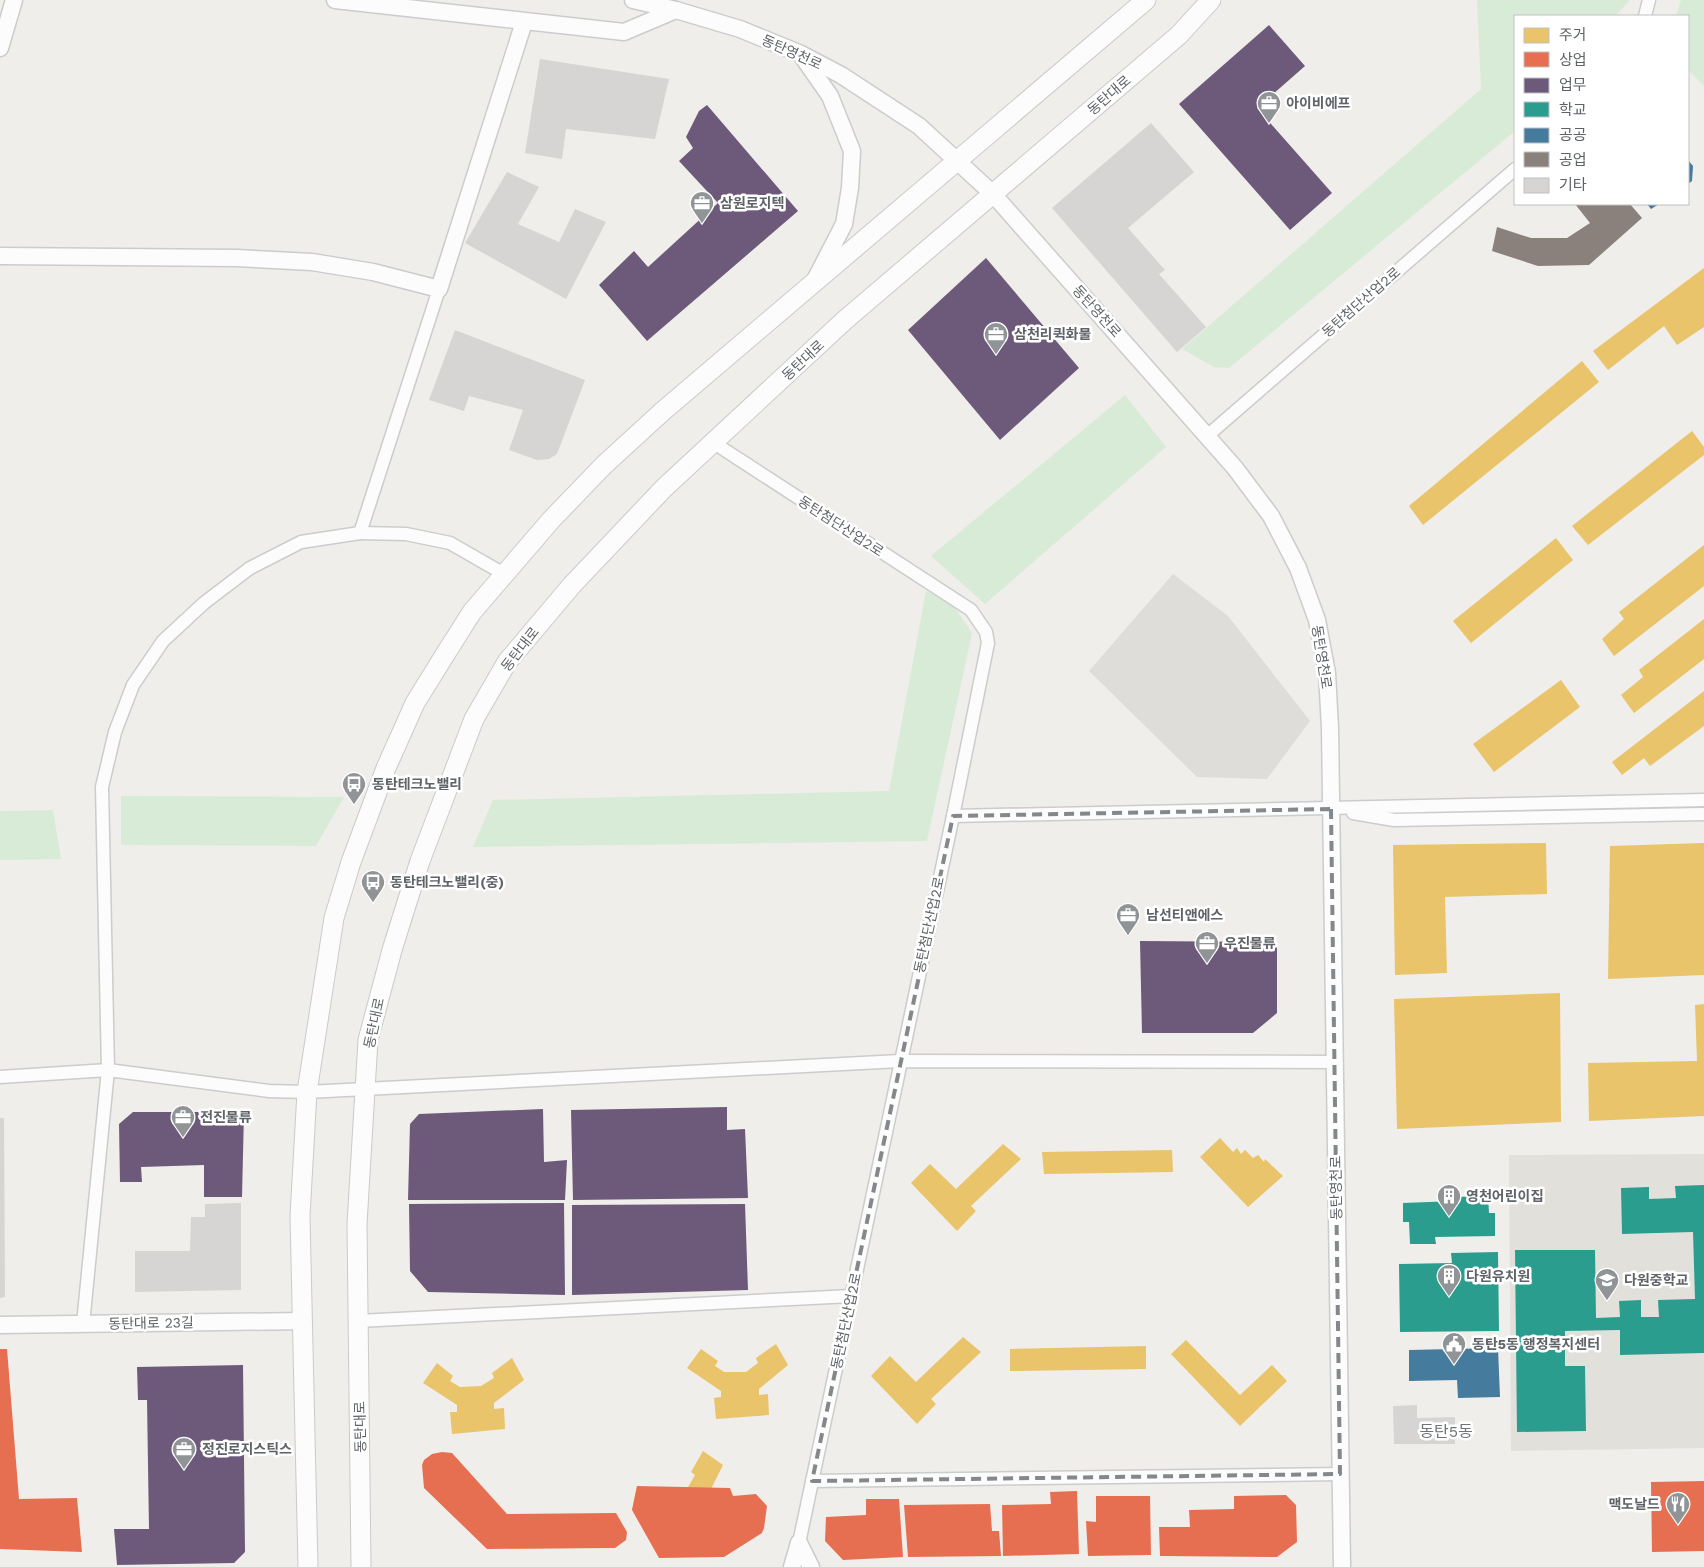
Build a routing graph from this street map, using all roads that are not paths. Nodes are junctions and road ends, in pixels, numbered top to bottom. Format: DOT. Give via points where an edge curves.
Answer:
graph roads {
  1 [pos="14,0"];
  2 [pos="335,0"];
  3 [pos="633,0"];
  4 [pos="662,0"];
  5 [pos="1146,0"];
  6 [pos="1211,0"];
  7 [pos="1650,0"];
  8 [pos="676,10"];
  9 [pos="1645,15"];
  10 [pos="524,22"];
  11 [pos="0,48"];
  12 [pos="801,54"];
  13 [pos="957,161"];
  14 [pos="1514,170"];
  15 [pos="993,194"];
  16 [pos="0,256"];
  17 [pos="814,282"];
  18 [pos="439,289"];
  19 [pos="1207,436"];
  20 [pos="714,443"];
  21 [pos="360,533"];
  22 [pos="504,574"];
  23 [pos="1704,800"];
  24 [pos="1331,808"];
  25 [pos="1704,814"];
  26 [pos="953,816"];
  27 [pos="900,1061"];
  28 [pos="1334,1062"];
  29 [pos="108,1070"];
  30 [pos="0,1076"];
  31 [pos="365,1089"];
  32 [pos="307,1092"];
  33 [pos="851,1296"];
  34 [pos="358,1320"];
  35 [pos="302,1321"];
  36 [pos="83,1324"];
  37 [pos="0,1325"];
  38 [pos="1340,1474"];
  39 [pos="812,1482"];
  40 [pos="799,1543"];
  41 [pos="308,1567"];
  42 [pos="362,1567"];
  43 [pos="792,1567"];
  44 [pos="811,1567"];
  45 [pos="1342,1567"];
  1 -- 11 [label="street"];
  2 -- 10 [label="street"];
  3 -- 8 [label="street, 동탄영천로"];
  4 -- 8 [label="street"];
  5 -- 13 [label="main road"];
  6 -- 15 [label="main road, 동탄대로" via="1179,35"];
  7 -- 9 [label="street"];
  8 -- 10 [label="street" via="624,32"];
  8 -- 12 [label="street, 동탄영천로" via="740,29"];
  10 -- 18 [label="street"];
  12 -- 13 [label="street, 동탄영천로" via="841,75 919,126"];
  12 -- 17 [label="street" via="830,96 852,151 844,224"];
  13 -- 15 [label="street, 동탄영천로"];
  13 -- 17 [label="main road"];
  14 -- 19 [label="street, 동탄첨단산업2로"];
  15 -- 19 [label="street, 동탄영천로"];
  15 -- 20 [label="main road, 동탄대로" via="846,320"];
  16 -- 18 [label="street" via="237,258 312,262 373,272"];
  17 -- 22 [label="main road" via="662,411 604,465"];
  18 -- 21 [label="street"];
  19 -- 24 [label="street, 동탄영천로" via="1271,516 1298,568 1317,620 1327,673"];
  20 -- 26 [label="street, 동탄첨단산업2로" via="971,610 980,620 988,644"];
  20 -- 31 [label="main road, 동탄대로" via="664,488 572,585 507,662 474,718 420,861 392,950 368,1040"];
  21 -- 22 [label="street" via="406,534 450,543"];
  21 -- 29 [label="street" via="301,542 250,568 204,603 163,641 133,685 115,732 102,787"];
  22 -- 32 [label="main road" via="472,612 441,661 416,703 386,768 334,918"];
  23 -- 24 [label="street"];
  24 -- 25 [label="street" via="1394,820"];
  24 -- 26 [label="street"];
  24 -- 28 [label="street, 동탄영천로"];
  26 -- 27 [label="street, 동탄첨단산업2로"];
  27 -- 28 [label="street"];
  27 -- 31 [label="street"];
  27 -- 33 [label="street, 동탄첨단산업2로"];
  28 -- 38 [label="street, 동탄영천로"];
  29 -- 30 [label="street"];
  29 -- 32 [label="street" via="268,1091"];
  29 -- 36 [label="street"];
  31 -- 32 [label="street"];
  31 -- 34 [label="main road, 동탄대로" via="357,1224"];
  32 -- 35 [label="main road" via="300,1216"];
  33 -- 34 [label="street"];
  33 -- 39 [label="street, 동탄첨단산업2로"];
  34 -- 42 [label="main road, 동탄대로"];
  35 -- 36 [label="street, 동탄대로 23길"];
  35 -- 41 [label="main road"];
  36 -- 37 [label="street, 동탄대로 23길"];
  38 -- 39 [label="street"];
  38 -- 45 [label="street, 동탄영천로"];
  39 -- 40 [label="street, 동탄첨단산업2로"];
  40 -- 43 [label="street"];
  40 -- 44 [label="street"];
}
